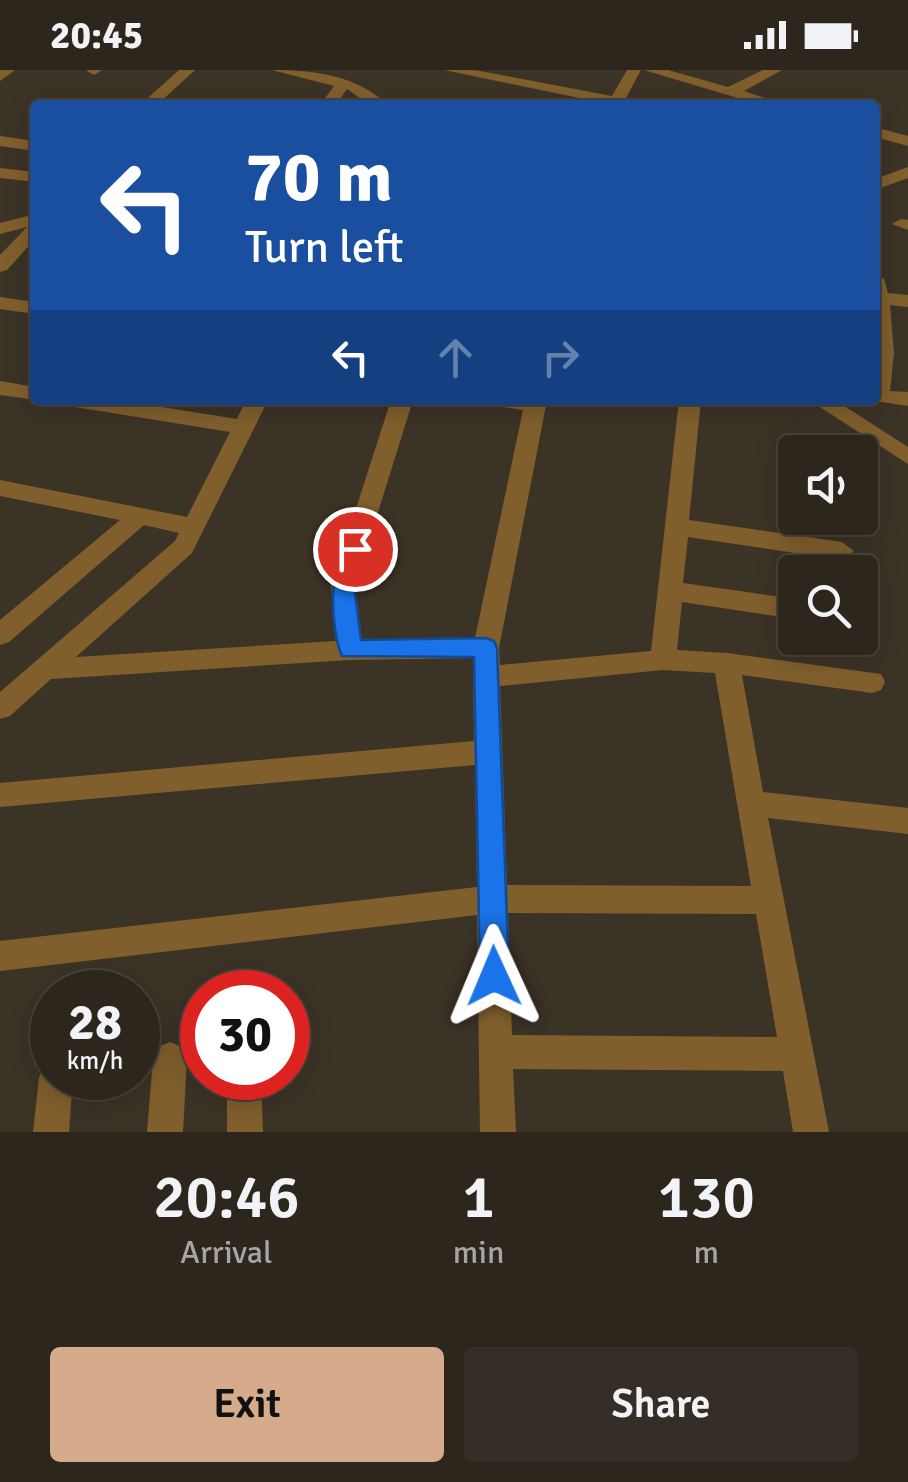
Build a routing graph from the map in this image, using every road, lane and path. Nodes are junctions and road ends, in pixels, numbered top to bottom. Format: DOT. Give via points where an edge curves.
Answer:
graph roads {
  1 [pos="8,70"];
  2 [pos="188,70"];
  3 [pos="279,70"];
  4 [pos="451,70"];
  5 [pos="634,70"];
  6 [pos="650,70"];
  7 [pos="775,70"];
  8 [pos="0,77"];
  9 [pos="343,83"];
  10 [pos="730,92"];
  11 [pos="618,99"];
  12 [pos="154,100"];
  13 [pos="331,100"];
  14 [pos="372,100"];
  15 [pos="621,100"];
  16 [pos="760,100"];
  17 [pos="880,133"];
  18 [pos="908,140"];
  19 [pos="0,141"];
  20 [pos="30,145"];
  21 [pos="0,172"];
  22 [pos="30,176"];
  23 [pos="0,219"];
  24 [pos="30,226"];
  25 [pos="30,227"];
  26 [pos="0,229"];
  27 [pos="30,229"];
  28 [pos="0,266"];
  29 [pos="880,289"];
  30 [pos="908,301"];
  31 [pos="0,303"];
  32 [pos="30,307"];
  33 [pos="880,350"];
  34 [pos="0,388"];
  35 [pos="880,389"];
  36 [pos="30,393"];
  37 [pos="880,396"];
  38 [pos="908,400"];
  39 [pos="106,405"];
  40 [pos="255,405"];
  41 [pos="400,405"];
  42 [pos="536,405"];
  43 [pos="689,405"];
  44 [pos="828,405"];
  45 [pos="875,405"];
  46 [pos="245,427"];
  47 [pos="868,431"];
  48 [pos="908,457"];
  49 [pos="10,490"];
  50 [pos="0,509"];
  51 [pos="140,516"];
  52 [pos="193,527"];
  53 [pos="677,527"];
  54 [pos="842,550"];
  55 [pos="671,591"];
  56 [pos="778,607"];
  57 [pos="0,634"];
  58 [pos="486,648"];
  59 [pos="350,650"];
  60 [pos="664,660"];
  61 [pos="727,663"];
  62 [pos="44,669"];
  63 [pos="486,677"];
  64 [pos="872,682"];
  65 [pos="0,708"];
  66 [pos="486,752"];
  67 [pos="0,795"];
  68 [pos="752,803"];
  69 [pos="908,821"];
  70 [pos="492,899"];
  71 [pos="769,900"];
  72 [pos="0,956"];
  73 [pos="496,1052"];
  74 [pos="797,1054"];
  75 [pos="170,1059"];
  76 [pos="54,1100"];
  77 [pos="244,1100"];
  78 [pos="51,1132"];
  79 [pos="166,1132"];
  80 [pos="244,1132"];
  81 [pos="498,1132"];
  82 [pos="811,1132"];
  1 -- 8 [label="street"];
  2 -- 12 [label="street"];
  3 -- 9 [label="street"];
  4 -- 11 [label="street"];
  5 -- 11 [label="street"];
  6 -- 10 [label="street"];
  7 -- 10 [label="street"];
  9 -- 13 [label="street"];
  9 -- 14 [label="street"];
  10 -- 16 [label="street"];
  11 -- 15 [label="street"];
  17 -- 18 [label="street"];
  19 -- 20 [label="street"];
  21 -- 22 [label="street"];
  23 -- 24 [label="street"];
  25 -- 26 [label="street"];
  27 -- 28 [label="street"];
  29 -- 30 [label="street"];
  31 -- 32 [label="street"];
  33 -- 35 [label="street"];
  34 -- 36 [label="street"];
  37 -- 38 [label="street"];
  39 -- 46 [label="street"];
  40 -- 46 [label="street"];
  41 -- 59 [label="street" via="343,586"];
  42 -- 58 [label="street"];
  43 -- 53 [label="street"];
  44 -- 47 [label="street"];
  45 -- 47 [label="street"];
  46 -- 52 [label="street"];
  47 -- 48 [label="street"];
  49 -- 50 [label="street"];
  49 -- 51 [label="street"];
  51 -- 52 [label="street"];
  51 -- 57 [label="street"];
  52 -- 62 [label="street" via="184,547"];
  53 -- 54 [label="street"];
  53 -- 55 [label="street"];
  55 -- 56 [label="street"];
  55 -- 60 [label="street"];
  58 -- 59 [label="street"];
  58 -- 63 [label="street"];
  59 -- 62 [label="street"];
  60 -- 61 [label="street"];
  60 -- 63 [label="street"];
  61 -- 64 [label="street"];
  61 -- 68 [label="street"];
  62 -- 65 [label="street"];
  63 -- 66 [label="street"];
  66 -- 67 [label="street"];
  66 -- 70 [label="street"];
  68 -- 69 [label="street"];
  68 -- 71 [label="street"];
  70 -- 71 [label="street"];
  70 -- 72 [label="street"];
  70 -- 73 [label="street"];
  71 -- 74 [label="street"];
  73 -- 74 [label="street"];
  73 -- 81 [label="street"];
  74 -- 82 [label="street"];
  75 -- 79 [label="street"];
  76 -- 78 [label="street"];
  77 -- 80 [label="street"];
}
